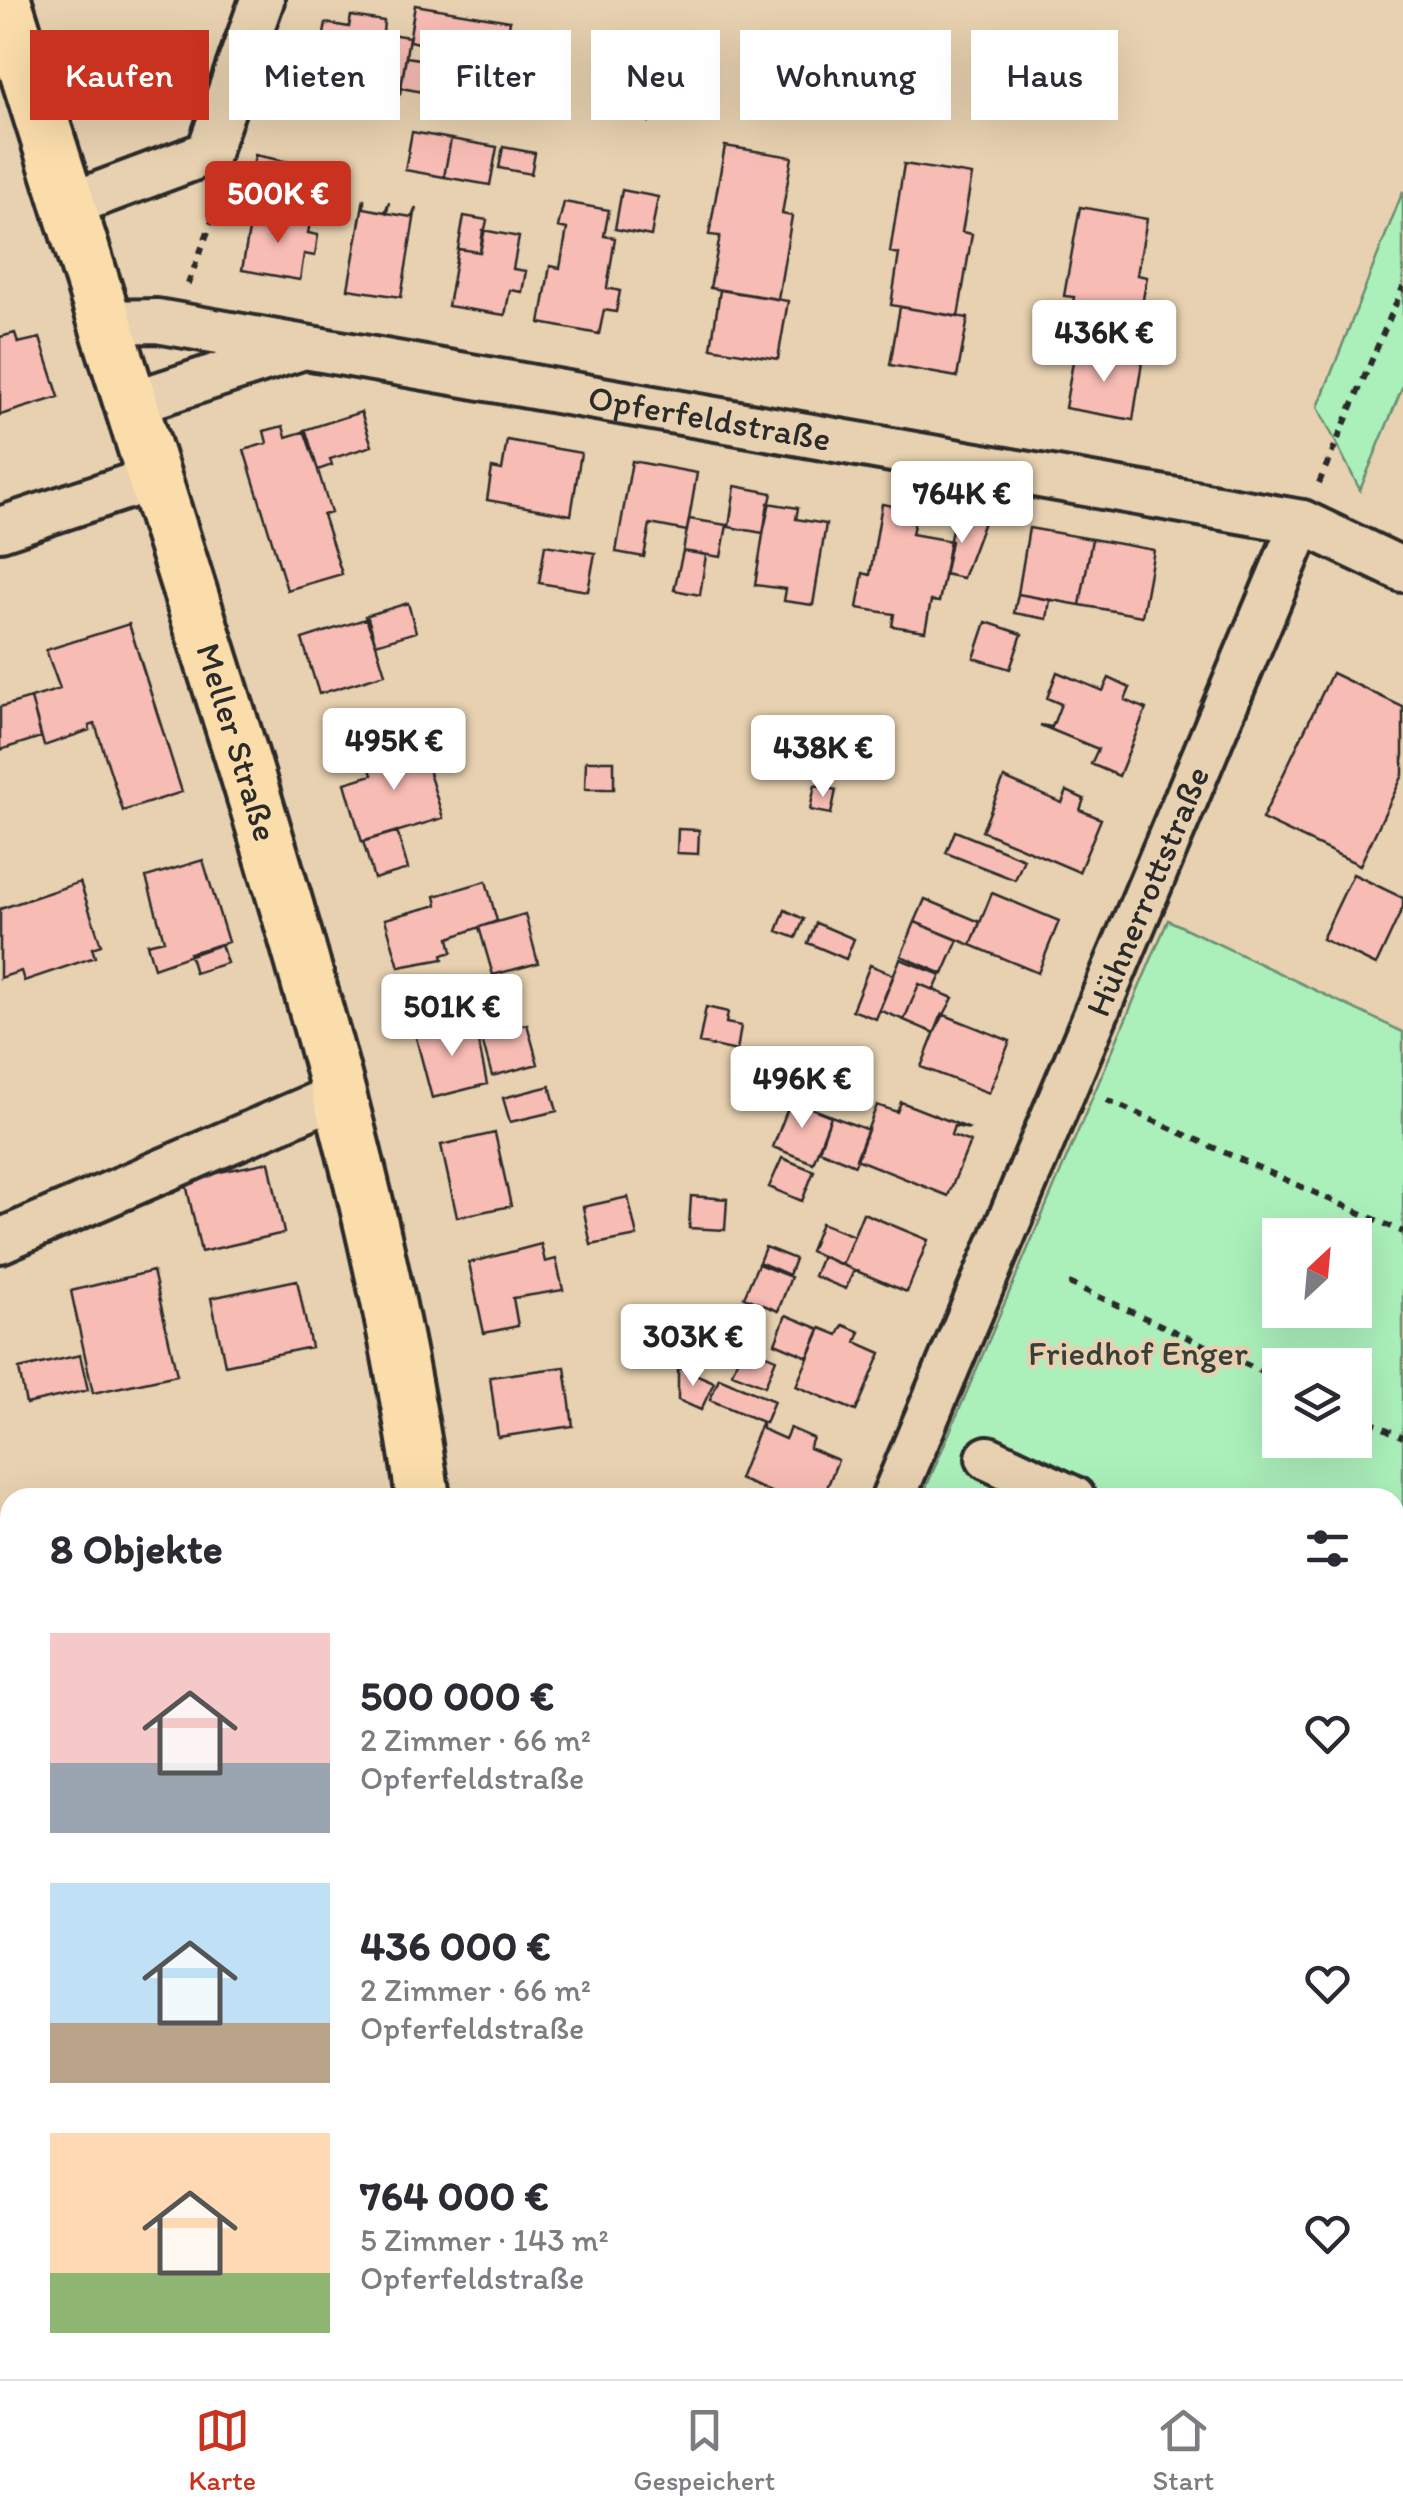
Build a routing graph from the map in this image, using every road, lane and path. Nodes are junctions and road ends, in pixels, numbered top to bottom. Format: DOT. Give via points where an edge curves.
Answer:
graph roads {
  1 [pos="4,0"];
  2 [pos="262,0"];
  3 [pos="13,74"];
  4 [pos="208,153"];
  5 [pos="69,205"];
  6 [pos="1403,287"];
  7 [pos="106,322"];
  8 [pos="174,324"];
  9 [pos="304,347"];
  10 [pos="132,403"];
  11 [pos="156,477"];
  12 [pos="1302,522"];
  13 [pos="0,528"];
  14 [pos="1403,570"];
  15 [pos="1065,1081"];
  16 [pos="338,1095"];
  17 [pos="1403,1232"];
  18 [pos="0,1242"];
  19 [pos="1069,1283"];
  20 [pos="1262,1372"];
  21 [pos="1372,1423"];
  22 [pos="1403,1437"];
  23 [pos="988,1458"];
  24 [pos="421,1488"];
  25 [pos="896,1488"];
  26 [pos="1052,1488"];
  1 -- 3 [label="main road, Meller Straße"];
  2 -- 4 [label="street"];
  3 -- 5 [label="main road, Meller Straße"];
  4 -- 5 [label="street"];
  4 -- 8 [label="path" via="220,200"];
  5 -- 7 [label="main road, Meller Straße"];
  6 -- 12 [label="path"];
  7 -- 8 [label="street, Opferfeldstraße"];
  7 -- 10 [label="main road, Meller Straße"];
  8 -- 9 [label="street, Opferfeldstraße"];
  9 -- 10 [label="street, Opferfeldstraße"];
  9 -- 12 [label="street, Opferfeldstraße"];
  10 -- 11 [label="main road, Meller Straße"];
  11 -- 13 [label="street"];
  11 -- 16 [label="main road, Meller Straße" via="313,991"];
  12 -- 14 [label="street, Opferfeldstraße"];
  12 -- 15 [label="street, Hühnerrottstraße"];
  15 -- 17 [label="path"];
  15 -- 25 [label="street, Hühnerrottstraße"];
  16 -- 18 [label="street"];
  16 -- 24 [label="main road, Meller Straße"];
  19 -- 20 [label="path"];
  21 -- 22 [label="path"];
  23 -- 26 [label="street"];
}
